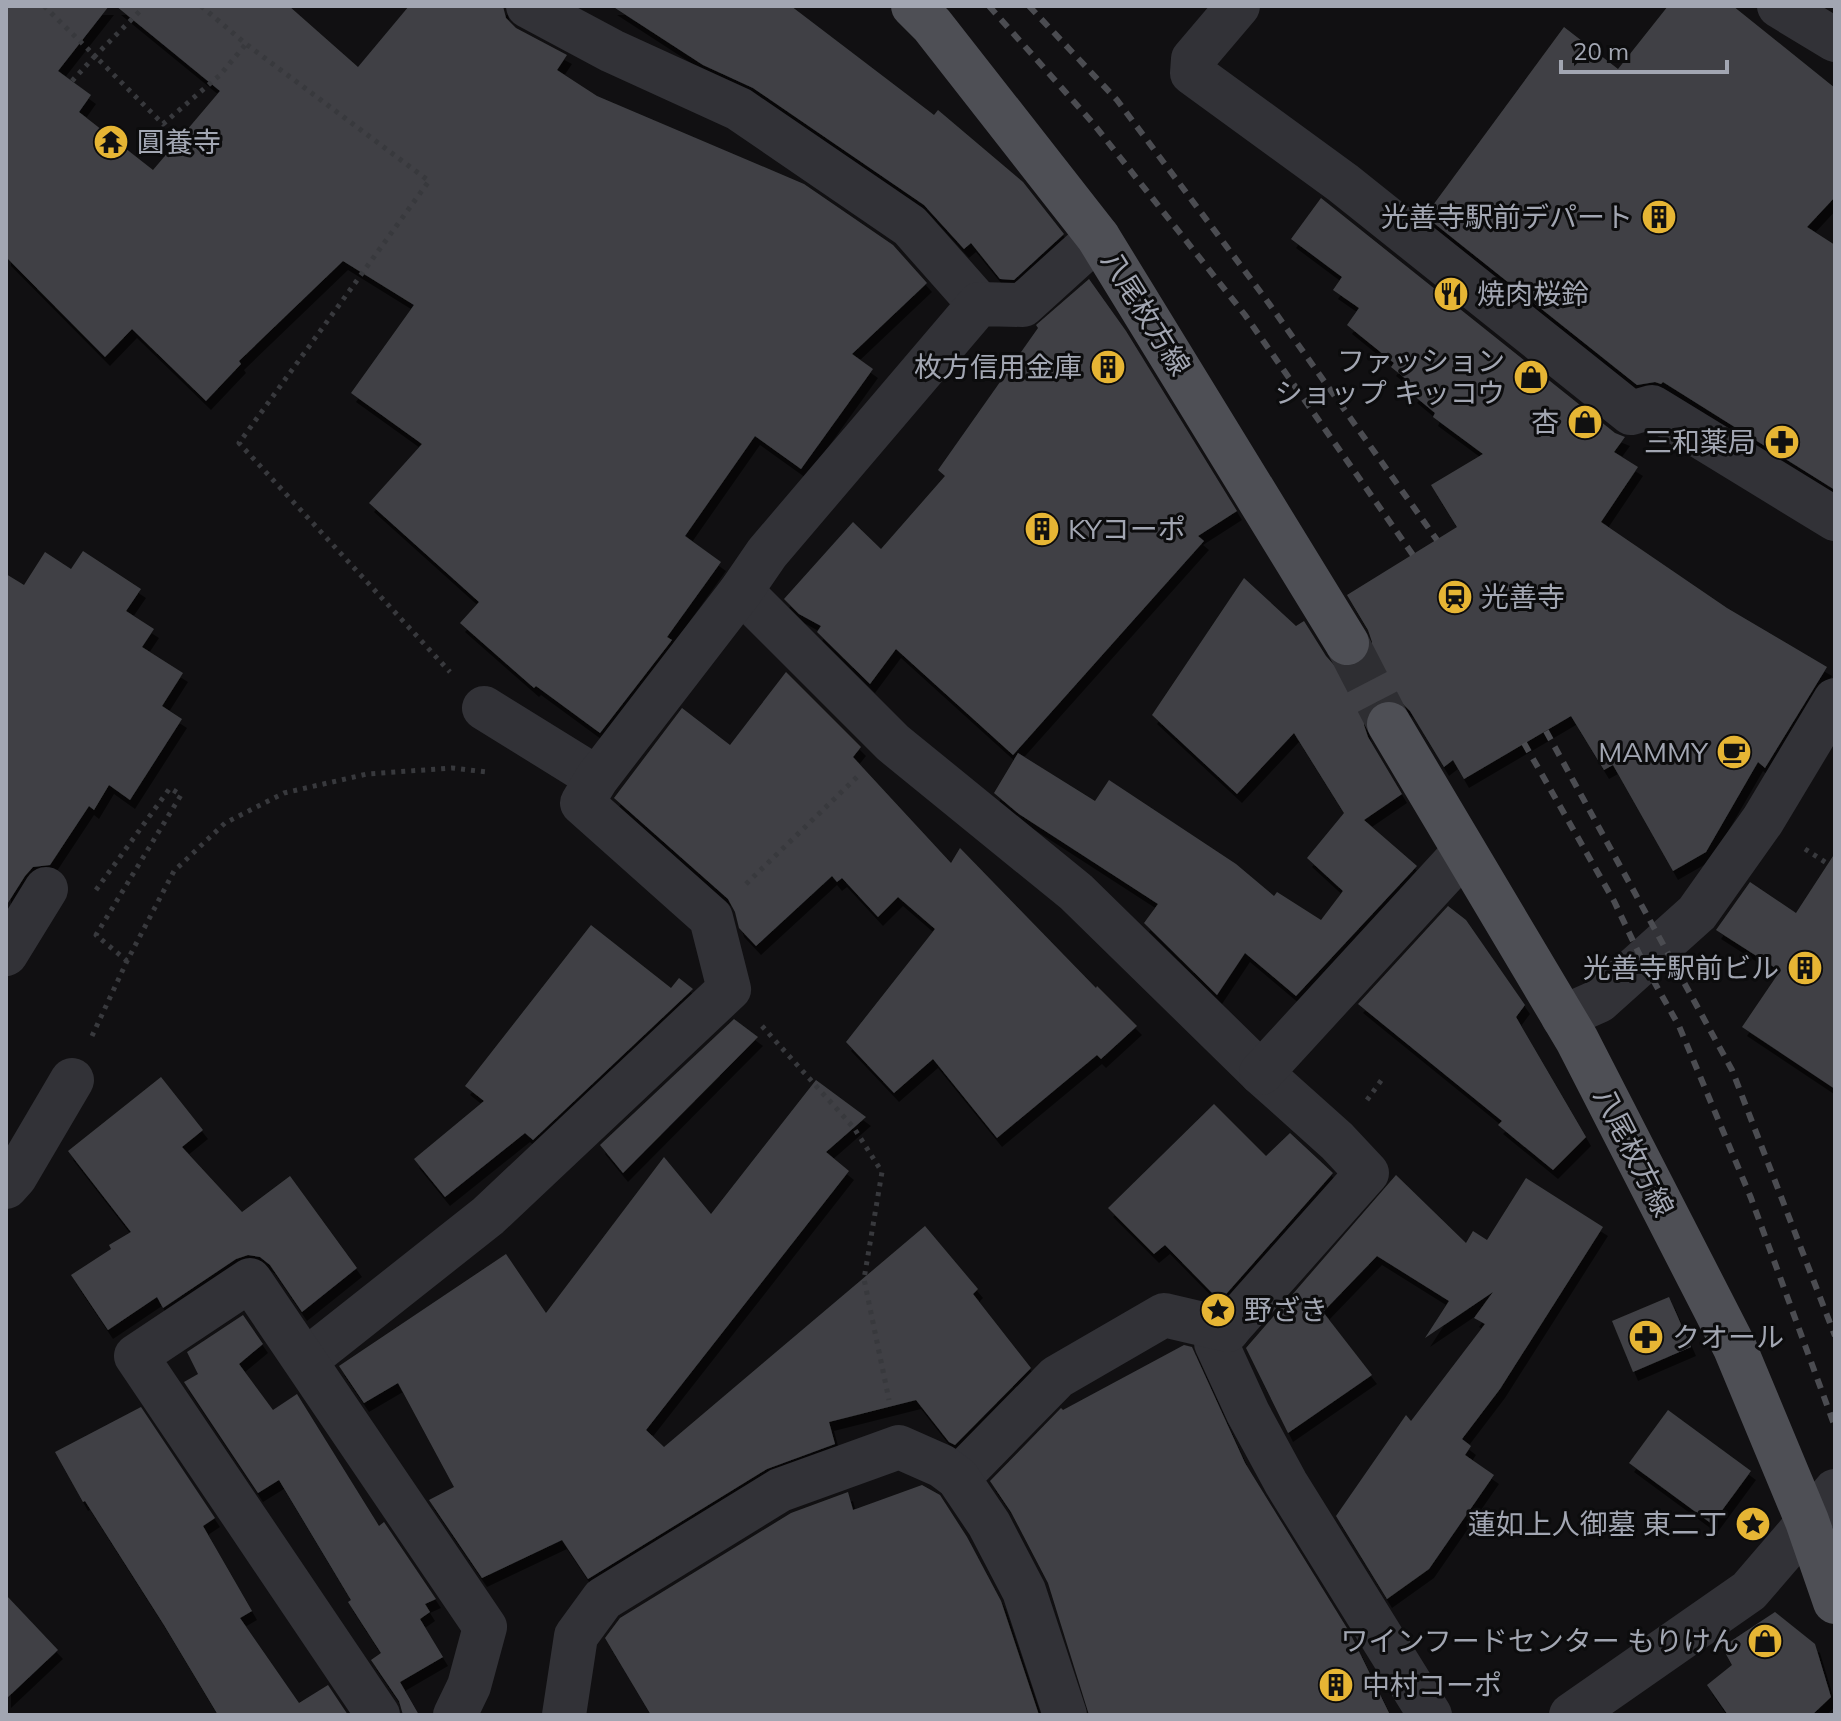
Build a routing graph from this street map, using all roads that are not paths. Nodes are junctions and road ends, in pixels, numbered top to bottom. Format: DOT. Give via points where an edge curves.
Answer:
graph roads {
  1 [pos="528,6"];
  2 [pos="913,6"];
  3 [pos="1238,6"];
  4 [pos="1779,6"];
  5 [pos="1835,40"];
  6 [pos="1098,237"];
  7 [pos="979,304"];
  8 [pos="1835,519"];
  9 [pos="741,591"];
  10 [pos="1347,643"];
  11 [pos="1835,700"];
  12 [pos="484,708"];
  13 [pos="1389,724"];
  14 [pos="597,778"];
  15 [pos="1464,852"];
  16 [pos="46,889"];
  17 [pos="6,954"];
  18 [pos="1563,1017"];
  19 [pos="1261,1073"];
  20 [pos="72,1080"];
  21 [pos="6,1187"];
  22 [pos="1228,1330"];
  23 [pos="306,1360"];
  24 [pos="958,1478"];
  25 [pos="1821,1506"];
  26 [pos="1835,1602"];
  27 [pos="378,1715"];
  28 [pos="455,1715"];
  29 [pos="564,1715"];
  30 [pos="1065,1715"];
  31 [pos="1430,1715"];
  32 [pos="1571,1715"];
  1 -- 7 [label="street" via="739,109 910,226"];
  2 -- 6 [label="main road, 八尾枚方線"];
  3 -- 8 [label="street" via="1193,59 1192,73 1343,183 1631,413 1652,407"];
  4 -- 5 [label="street"];
  6 -- 7 [label="street" via="1023,305"];
  6 -- 10 [label="main road, 八尾枚方線"];
  7 -- 9 [label="street" via="767,553"];
  9 -- 14 [label="street"];
  9 -- 19 [label="street" via="893,743 1076,892"];
  11 -- 18 [label="street" via="1763,820 1697,913 1599,1001"];
  12 -- 14 [label="street"];
  13 -- 15 [label="main road, 八尾枚方線"];
  14 -- 23 [label="street" via="582,803 711,918 729,989 488,1216"];
  15 -- 18 [label="main road, 八尾枚方線"];
  15 -- 19 [label="street"];
  16 -- 17 [label="street"];
  18 -- 25 [label="main road, 八尾枚方線"];
  19 -- 22 [label="street" via="1367,1173"];
  20 -- 21 [label="street"];
  22 -- 24 [label="street" via="1164,1315 1057,1377"];
  22 -- 31 [label="street" via="1216,1343 1248,1413"];
  23 -- 27 [label="street" via="250,1280 136,1356"];
  23 -- 28 [label="street" via="485,1627"];
  24 -- 29 [label="street" via="899,1447 780,1490 603,1599 576,1636"];
  24 -- 30 [label="street" via="1024,1591"];
  25 -- 26 [label="main road, 八尾枚方線"];
  25 -- 32 [label="street" via="1749,1591"];
}
